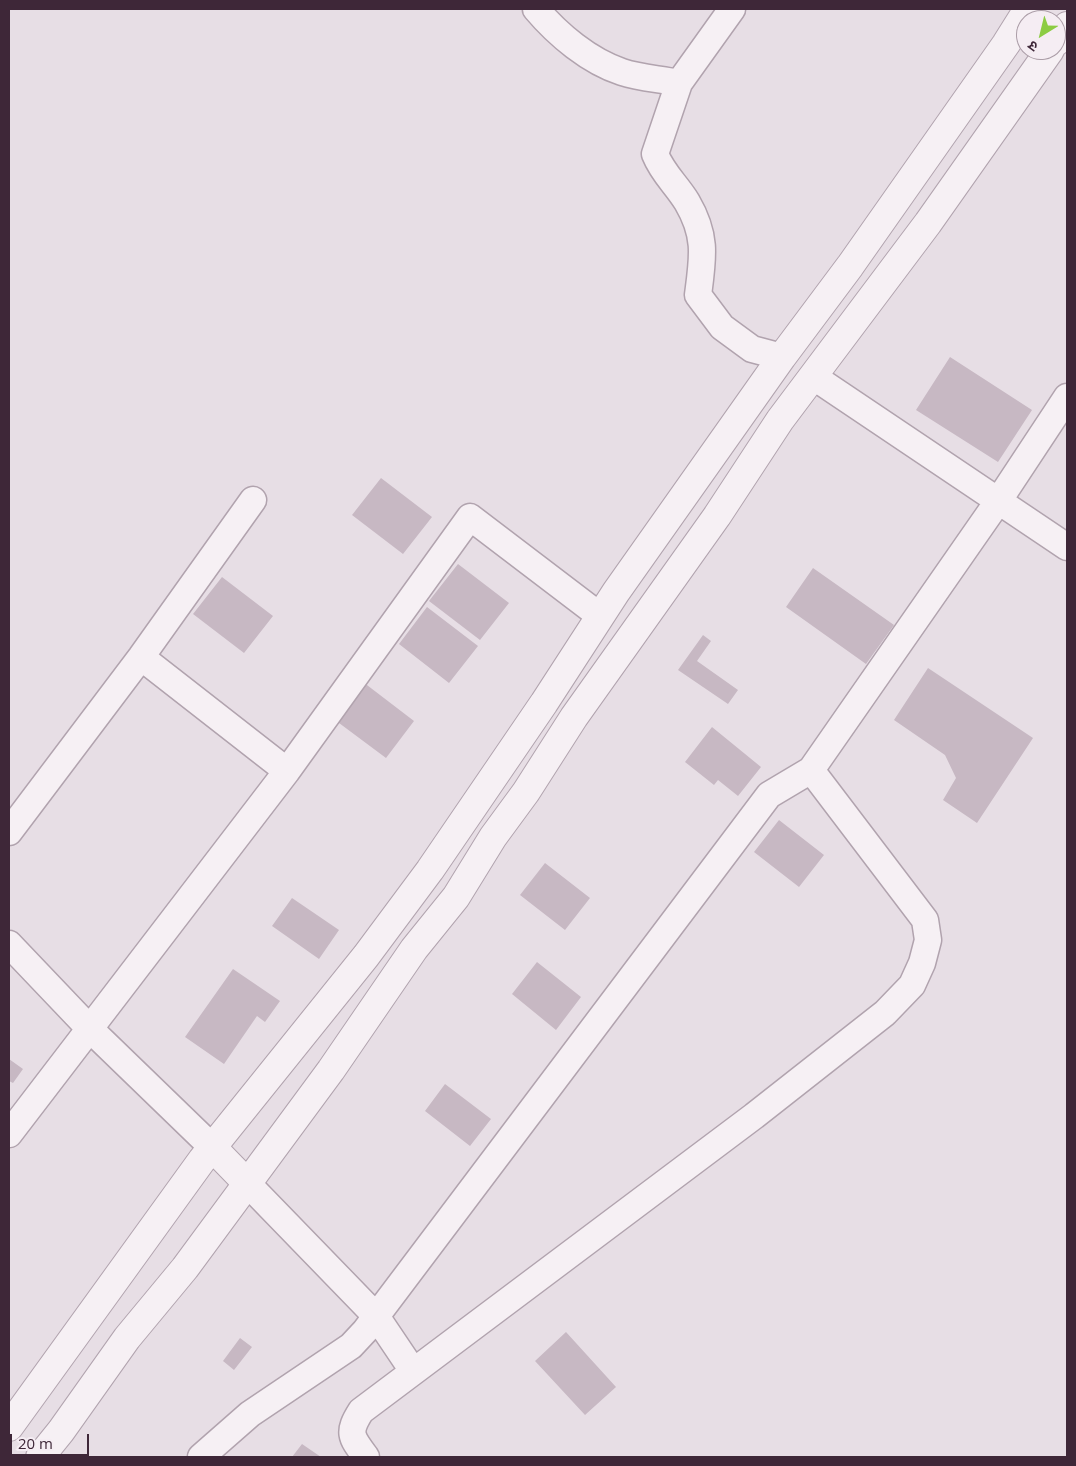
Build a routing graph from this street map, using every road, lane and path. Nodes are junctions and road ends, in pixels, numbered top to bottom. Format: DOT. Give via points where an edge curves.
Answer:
graph roads {
  1 [pos="536,9"];
  2 [pos="732,9"];
  3 [pos="1028,9"];
  4 [pos="1043,60"];
  5 [pos="679,83"];
  6 [pos="782,357"];
  7 [pos="814,377"];
  8 [pos="1067,397"];
  9 [pos="253,500"];
  10 [pos="1000,500"];
  11 [pos="1067,547"];
  12 [pos="600,616"];
  13 [pos="141,657"];
  14 [pos="811,770"];
  15 [pos="287,771"];
  16 [pos="9,832"];
  17 [pos="9,944"];
  18 [pos="90,1029"];
  19 [pos="9,1134"];
  20 [pos="213,1148"];
  21 [pos="246,1183"];
  22 [pos="376,1316"];
  23 [pos="413,1371"];
  24 [pos="9,1427"];
  25 [pos="40,1457"];
  26 [pos="201,1457"];
  27 [pos="366,1457"];
  1 -- 5 [label="street" via="548,24 592,58 622,72"];
  2 -- 5 [label="street"];
  3 -- 6 [label="street" via="850,266"];
  4 -- 7 [label="street"];
  5 -- 6 [label="street" via="655,154 662,170 686,201 701,232 703,258 698,295 722,327 752,349"];
  6 -- 12 [label="street"];
  7 -- 10 [label="street"];
  7 -- 21 [label="street" via="780,420 717,516 574,717 456,897 414,949 331,1070"];
  8 -- 10 [label="street"];
  9 -- 13 [label="street"];
  10 -- 11 [label="street"];
  10 -- 14 [label="street"];
  12 -- 15 [label="street" via="470,517"];
  12 -- 20 [label="street" via="430,870"];
  13 -- 15 [label="street"];
  13 -- 16 [label="street"];
  14 -- 22 [label="street" via="769,796"];
  14 -- 23 [label="street" via="925,920 928,940 912,985 885,1012 762,1110"];
  15 -- 18 [label="street"];
  17 -- 18 [label="street"];
  18 -- 19 [label="street"];
  18 -- 20 [label="street"];
  20 -- 21 [label="street"];
  20 -- 24 [label="street"];
  21 -- 22 [label="street"];
  21 -- 25 [label="street"];
  22 -- 23 [label="street"];
  22 -- 26 [label="street" via="351,1346 250,1414"];
  23 -- 27 [label="street" via="361,1411 351,1426 353,1440"];
}
